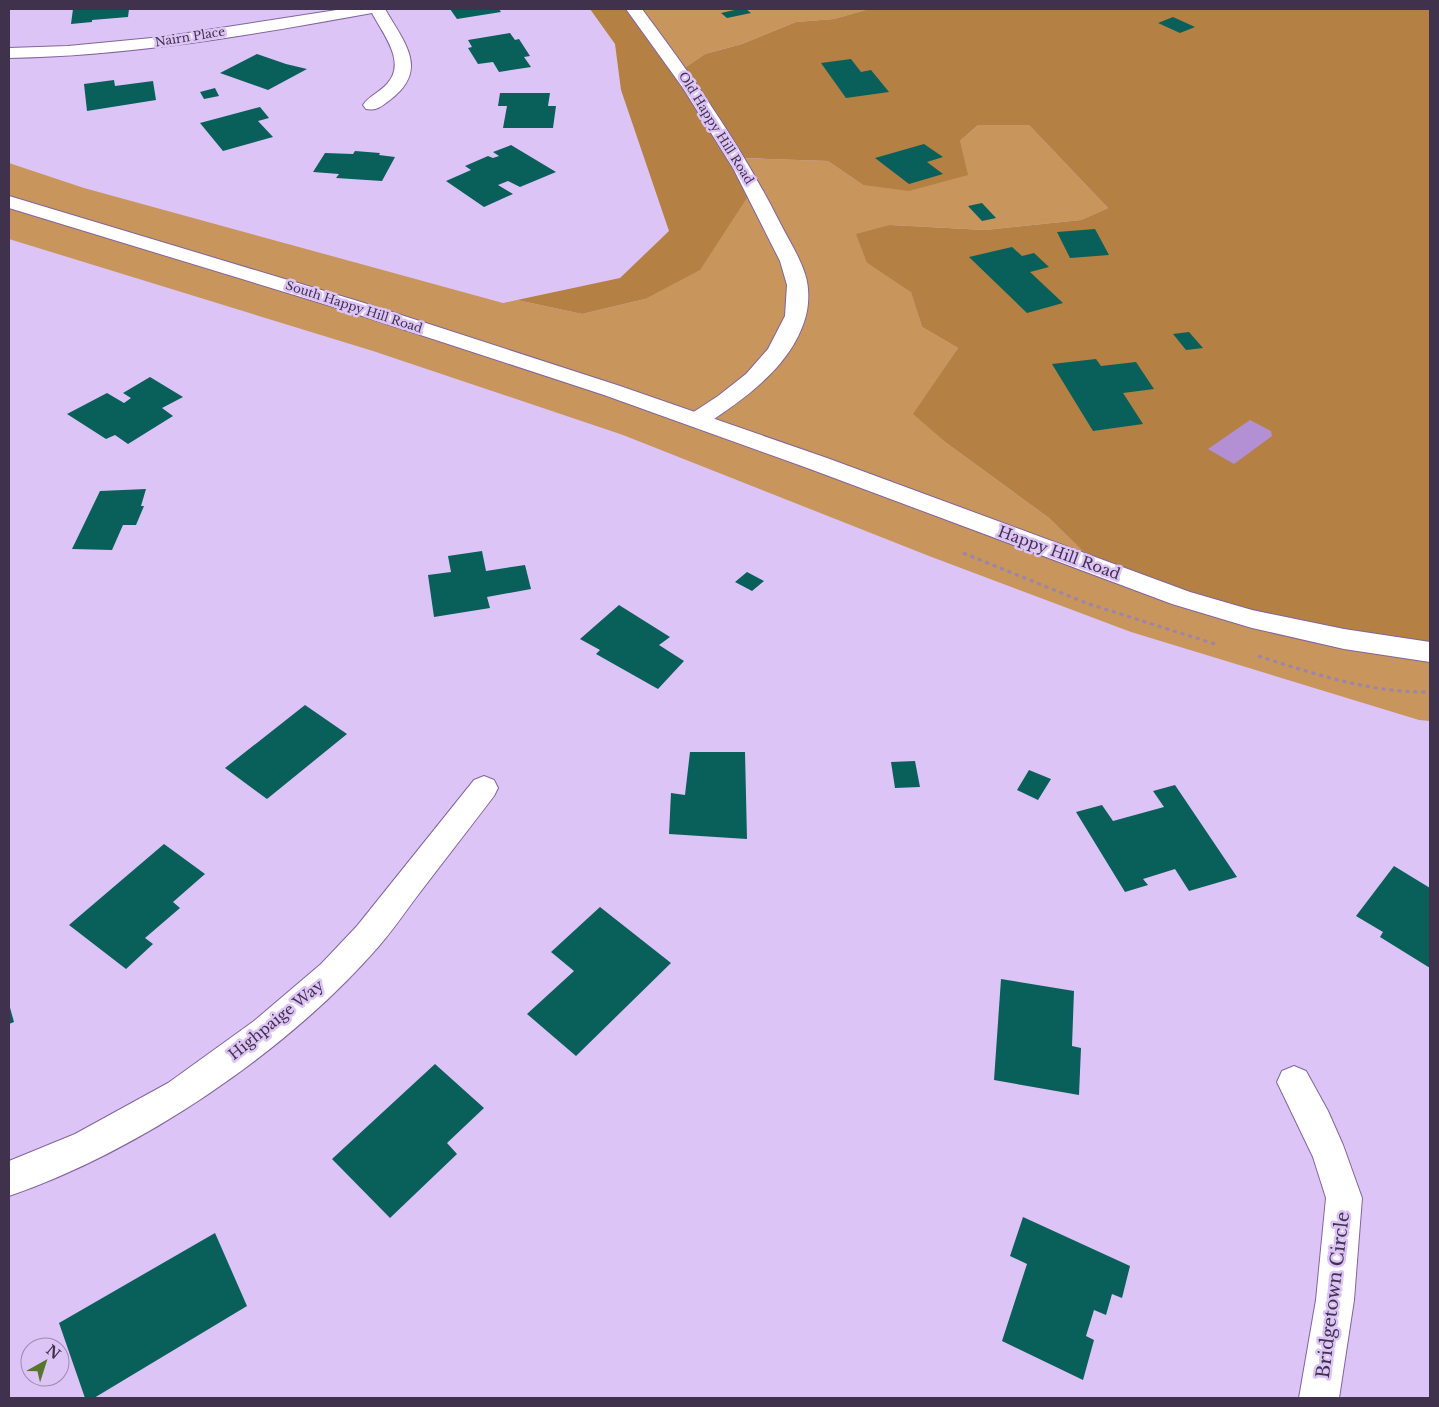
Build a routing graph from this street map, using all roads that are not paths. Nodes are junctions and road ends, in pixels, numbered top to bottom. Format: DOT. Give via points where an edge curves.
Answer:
graph roads {
  1 [pos="371,9"];
  2 [pos="377,9"];
  3 [pos="634,9"];
  4 [pos="9,53"];
  5 [pos="372,106"];
  6 [pos="9,202"];
  7 [pos="697,420"];
  8 [pos="1430,652"];
  9 [pos="484,788"];
  10 [pos="1294,1082"];
  11 [pos="9,1180"];
  12 [pos="1319,1398"];
  1 -- 4 [label="street, Nairn Place" via="162,42 68,52"];
  2 -- 5 [label="street" via="404,57 405,69 400,83"];
  3 -- 7 [label="street, Old Happy Hill Road" via="696,92 737,158 795,273 798,297 794,321 782,345 762,371 734,396"];
  6 -- 7 [label="street, South Happy Hill Road" via="272,281"];
  7 -- 8 [label="street, Happy Hill Road" via="1182,598 1252,619 1344,639"];
  9 -- 11 [label="street, Highpaige Way" via="368,936 332,974 266,1032 180,1094 88,1146"];
  10 -- 12 [label="street, Bridgetown Circle" via="1320,1131 1344,1198 1335,1300"];
}
